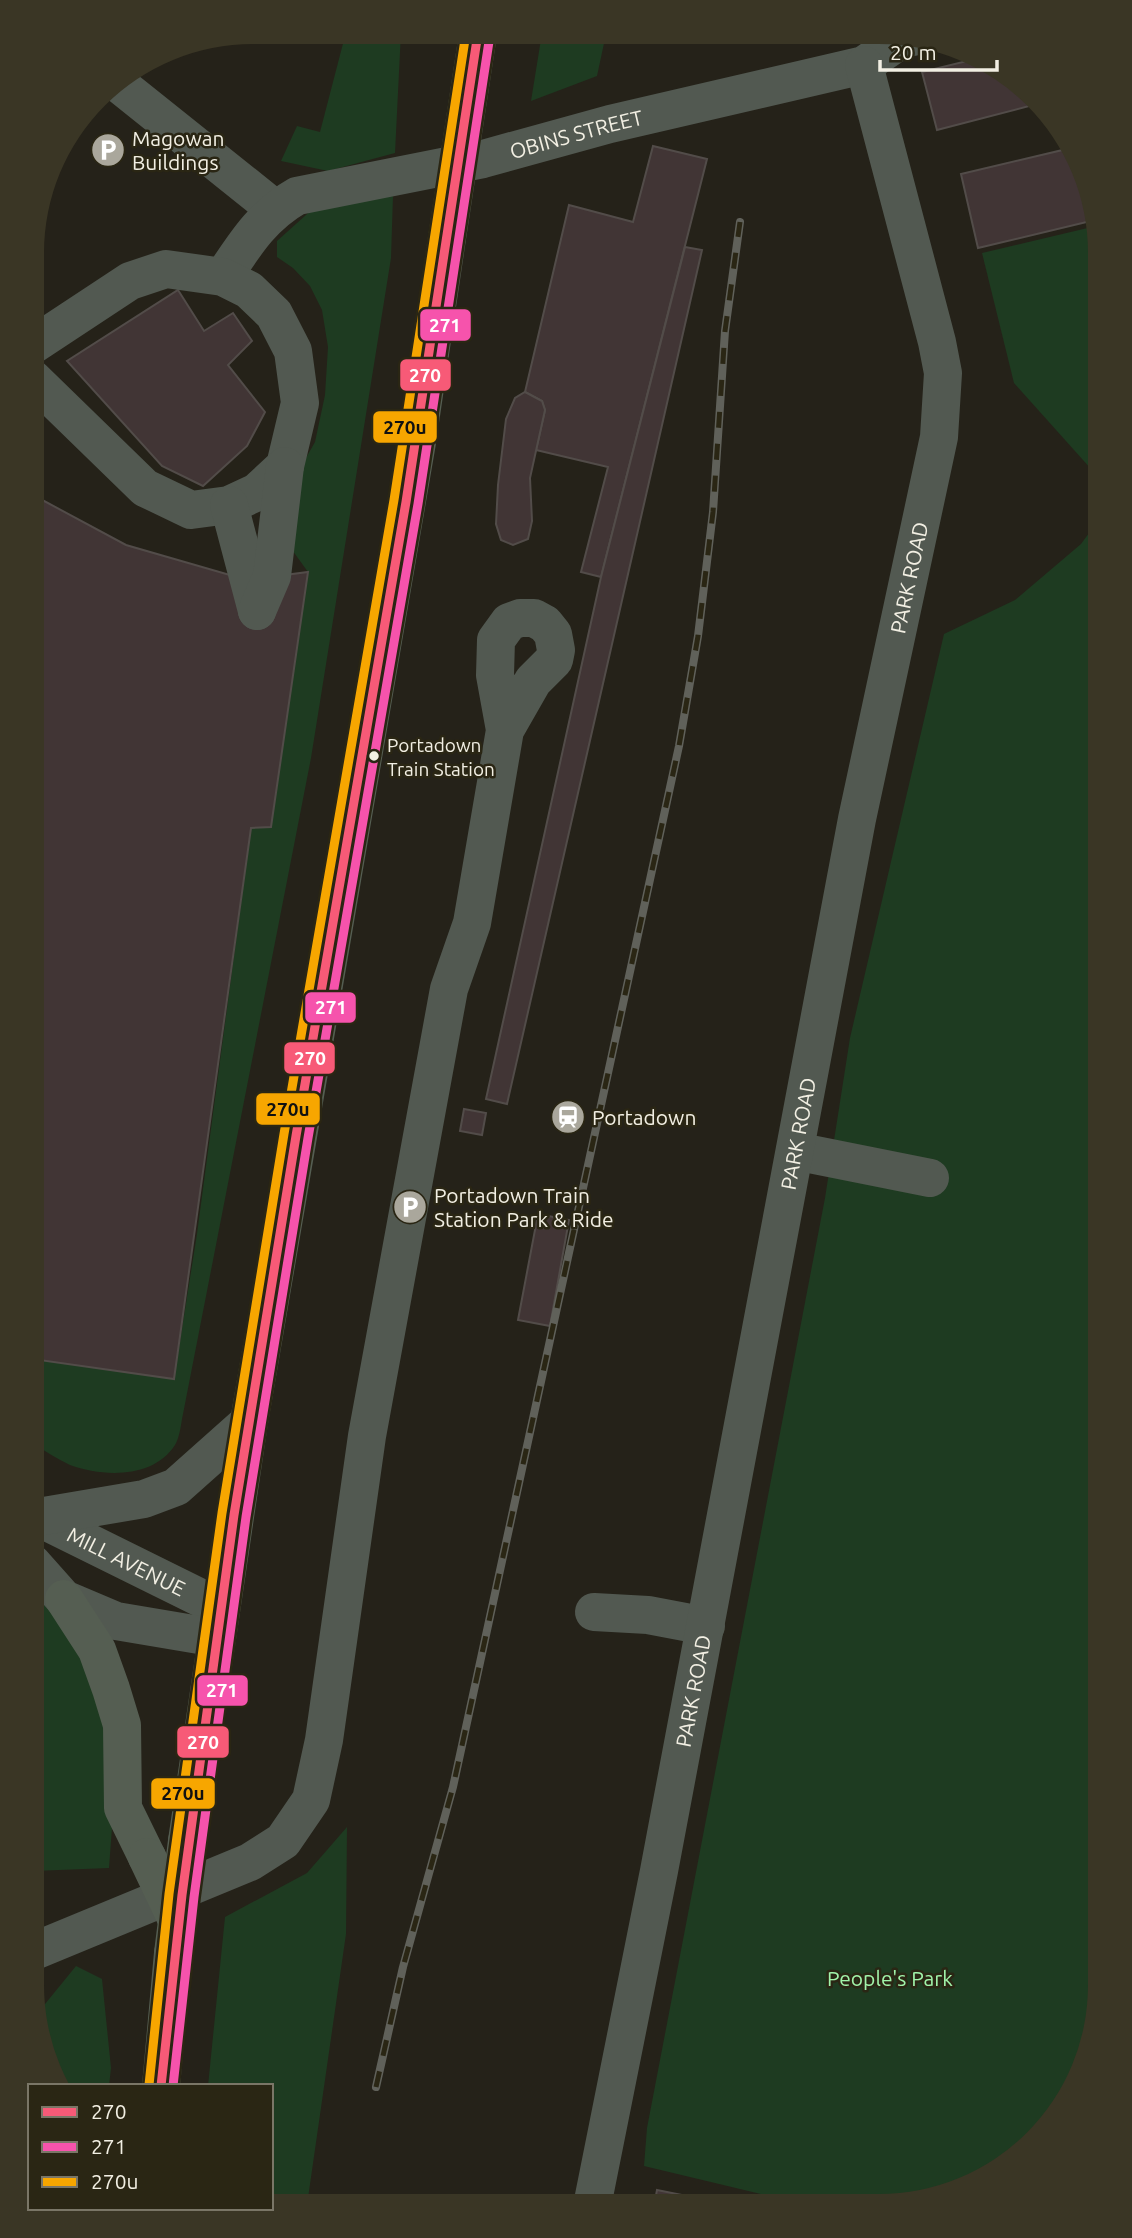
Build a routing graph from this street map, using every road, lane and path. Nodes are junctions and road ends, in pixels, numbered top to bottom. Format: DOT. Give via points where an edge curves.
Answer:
graph roads {
  1 [pos="476,44"];
  2 [pos="894,44"];
  3 [pos="864,65"];
  4 [pos="124,88"];
  5 [pos="275,209"];
  6 [pos="223,277"];
  7 [pos="44,338"];
  8 [pos="44,390"];
  9 [pos="285,466"];
  10 [pos="229,505"];
  11 [pos="505,730"];
  12 [pos="795,1151"];
  13 [pos="930,1178"];
  14 [pos="249,1422"];
  15 [pos="44,1515"];
  16 [pos="44,1521"];
  17 [pos="44,1576"];
  18 [pos="64,1599"];
  19 [pos="594,1612"];
  20 [pos="219,1623"];
  21 [pos="706,1626"];
  22 [pos="175,1936"];
  23 [pos="44,1947"];
  24 [pos="161,2084"];
  25 [pos="594,2194"];
  1 -- 14 [label="highway, bridge" via="417,442"];
  2 -- 3 [label="street, OBINS STREET"];
  3 -- 5 [label="street, OBINS STREET" via="610,124 483,159 327,188 297,196"];
  3 -- 12 [label="street, PARK ROAD" via="937,342 943,406 857,819"];
  4 -- 5 [label="street"];
  5 -- 6 [label="street, OBINS STREET" via="257,226"];
  6 -- 7 [label="street" via="166,269 130,281"];
  6 -- 9 [label="street" via="249,290 274,314 293,351 300,403"];
  8 -- 10 [label="street" via="145,488 191,510"];
  9 -- 10 [label="street" via="257,492"];
  9 -- 10 [label="street" via="272,576 257,611"];
  11 -- 23 [label="street" via="472,923 447,1003 367,1436 324,1740 311,1800 283,1841 250,1862"];
  12 -- 13 [label="street"];
  12 -- 21 [label="street, PARK ROAD"];
  14 -- 15 [label="street" via="176,1487 144,1499"];
  14 -- 20 [label="highway"];
  16 -- 20 [label="street, MILL AVENUE"];
  17 -- 18 [label="street, MILL AVENUE"];
  18 -- 20 [label="street, MILL AVENUE" via="116,1621"];
  18 -- 22 [label="highway, bridge" via="97,1650 111,1689 122,1725 123,1808 147,1857"];
  19 -- 21 [label="street" via="648,1615"];
  20 -- 22 [label="highway, bridge"];
  21 -- 25 [label="street, PARK ROAD"];
  22 -- 24 [label="highway"];
}
